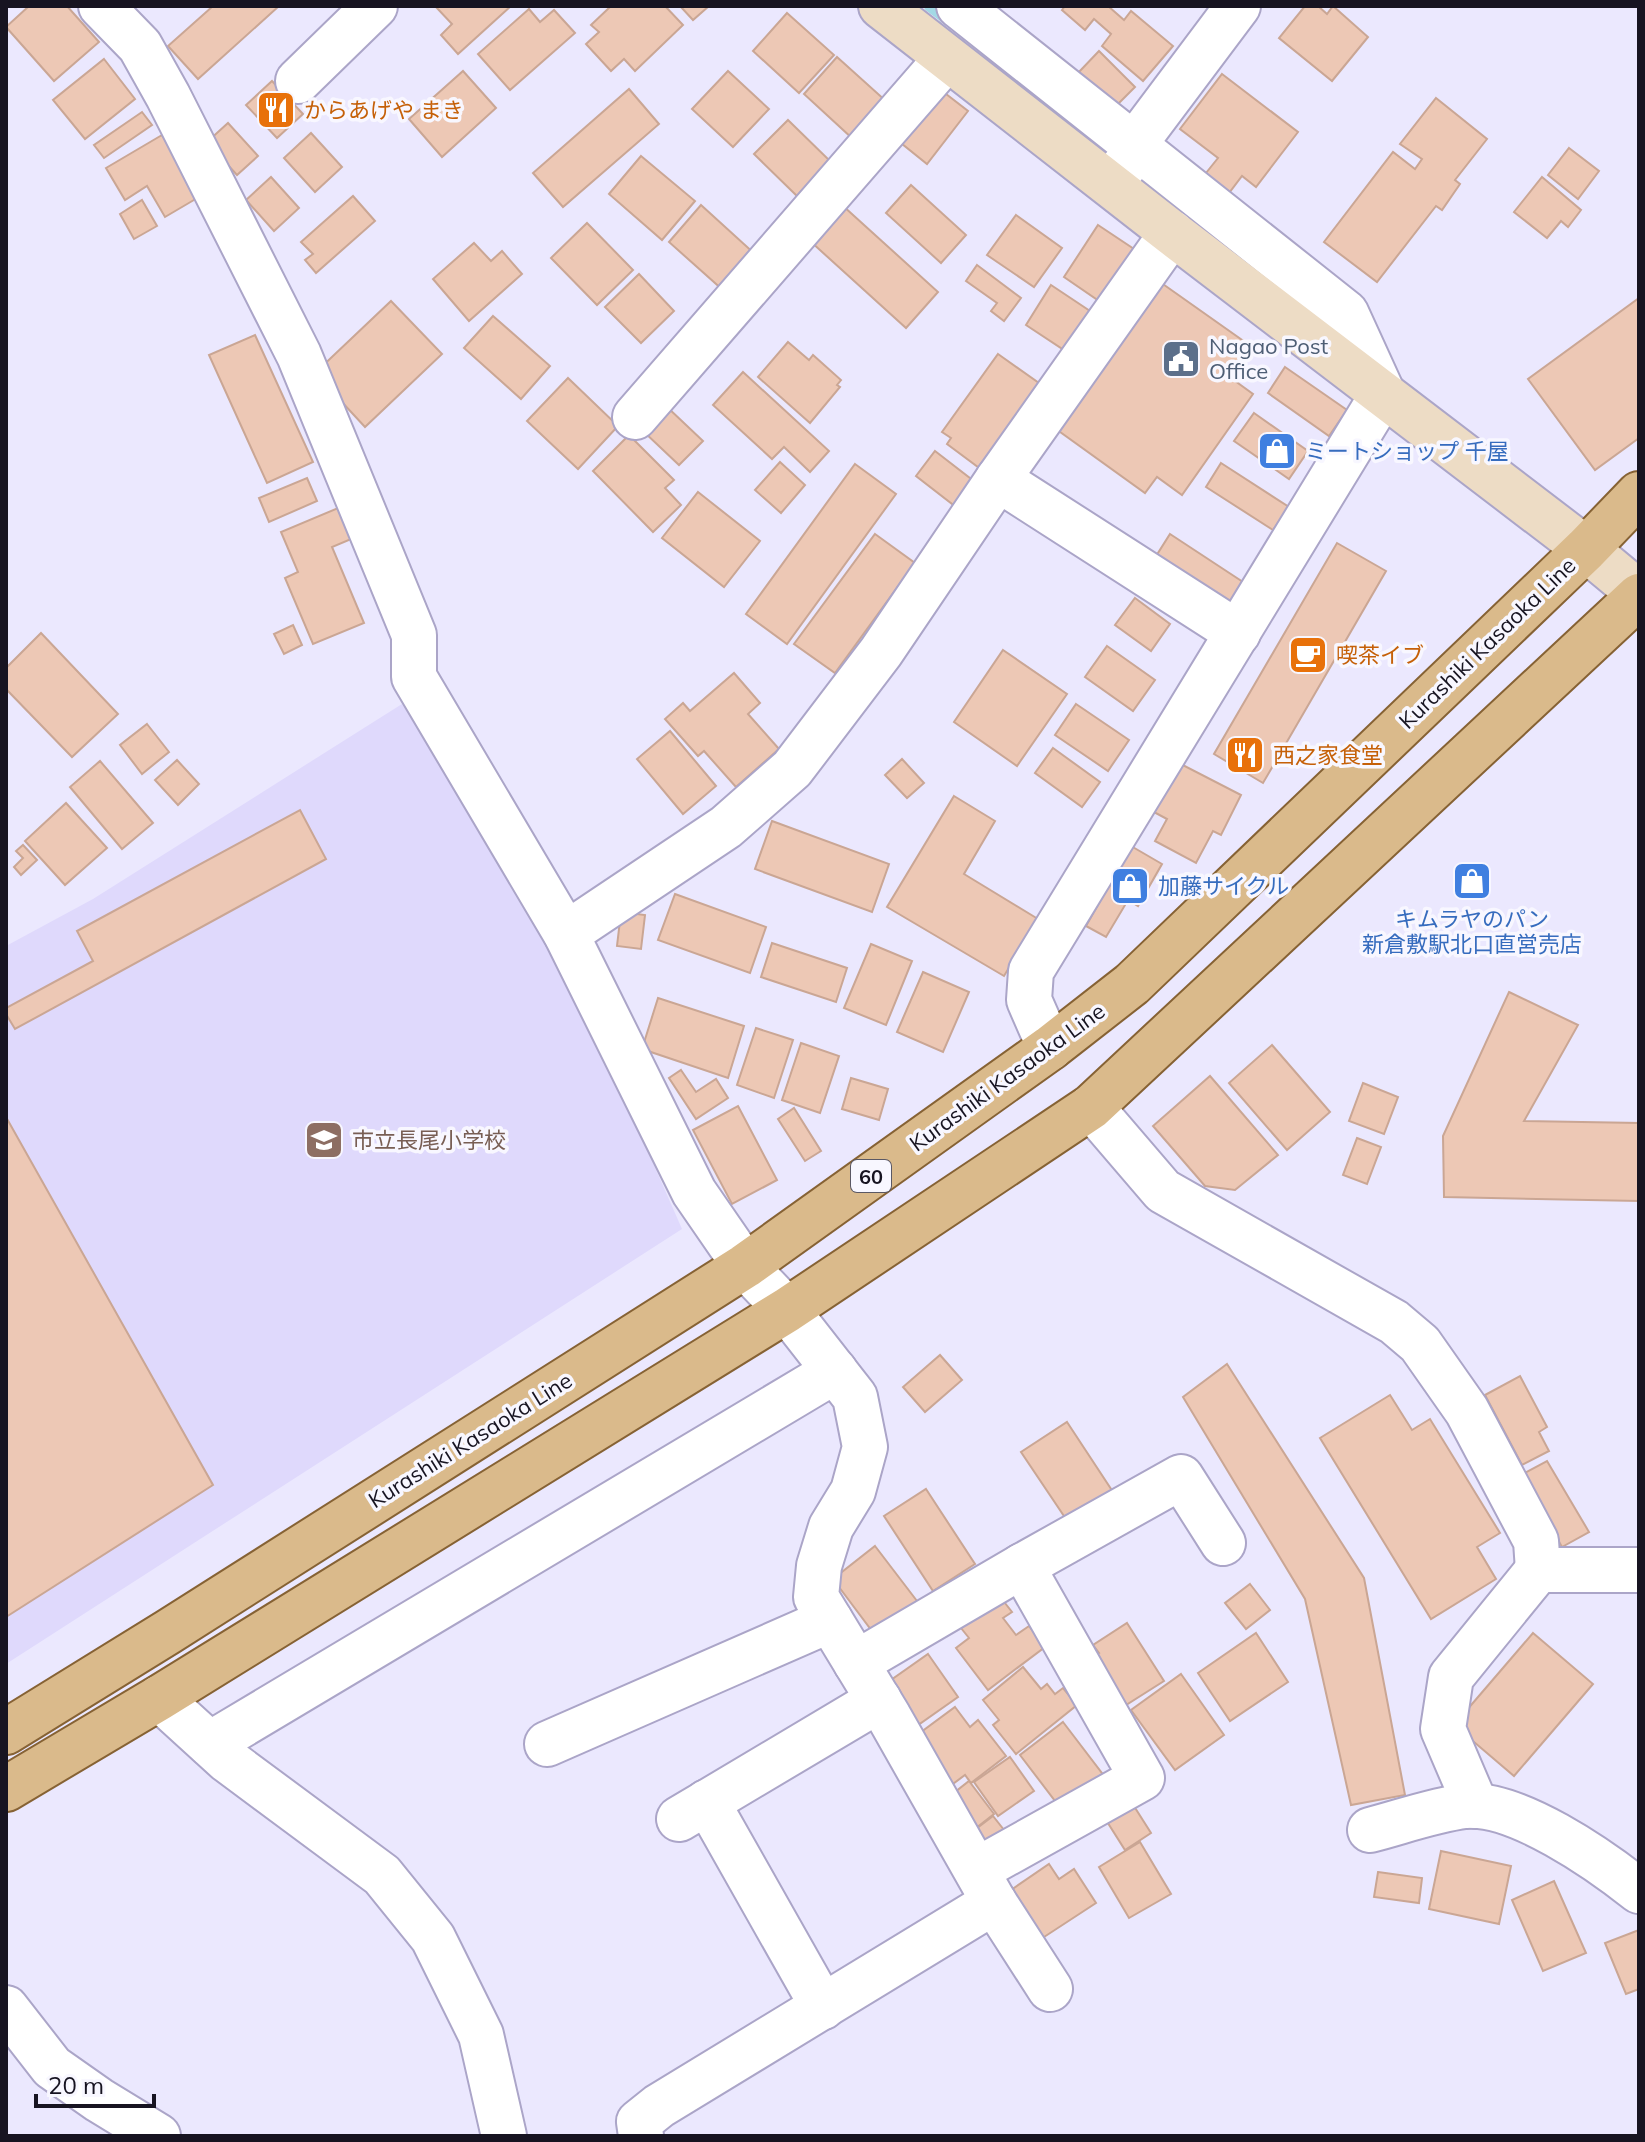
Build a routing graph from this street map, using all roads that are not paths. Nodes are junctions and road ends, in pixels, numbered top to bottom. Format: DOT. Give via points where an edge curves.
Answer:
graph roads {
  1 [pos="101,6"];
  2 [pos="375,6"];
  3 [pos="881,6"];
  4 [pos="959,6"];
  5 [pos="1238,6"];
  6 [pos="947,58"];
  7 [pos="298,81"];
  8 [pos="1125,164"];
  9 [pos="1172,233"];
  10 [pos="1383,394"];
  11 [pos="635,417"];
  12 [pos="998,479"];
  13 [pos="1639,494"];
  14 [pos="1586,549"];
  15 [pos="1639,594"];
  16 [pos="1238,633"];
  17 [pos="566,934"];
  18 [pos="1050,1048"];
  19 [pos="1091,1107"];
  20 [pos="745,1266"];
  21 [pos="787,1310"];
  22 [pos="835,1371"];
  23 [pos="1223,1543"];
  24 [pos="1022,1566"];
  25 [pos="1538,1570"];
  26 [pos="1639,1570"];
  27 [pos="830,1620"];
  28 [pos="856,1663"];
  29 [pos="159,1698"];
  30 [pos="879,1700"];
  31 [pos="6,1732"];
  32 [pos="210,1744"];
  33 [pos="547,1744"];
  34 [pos="6,1789"];
  35 [pos="1476,1806"];
  36 [pos="1370,1830"];
  37 [pos="986,1886"];
  38 [pos="1639,1891"];
  39 [pos="1050,1989"];
  40 [pos="823,2007"];
  41 [pos="6,2008"];
  42 [pos="158,2136"];
  43 [pos="504,2136"];
  44 [pos="641,2136"];
  1 -- 17 [label="street" via="140,46 299,355 414,635 414,677"];
  2 -- 7 [label="street"];
  3 -- 6 [label="street"];
  4 -- 8 [label="street"];
  5 -- 8 [label="street"];
  6 -- 8 [label="street"];
  6 -- 11 [label="street"];
  8 -- 9 [label="street"];
  8 -- 10 [label="street" via="1346,313"];
  9 -- 10 [label="street"];
  9 -- 12 [label="street"];
  10 -- 14 [label="street"];
  10 -- 16 [label="street"];
  12 -- 16 [label="street"];
  12 -- 17 [label="street" via="881,652 792,769 726,827"];
  13 -- 14 [label="main road, Kurashiki Kasaoka Line / 60"];
  14 -- 15 [label="street"];
  14 -- 18 [label="main road, Kurashiki Kasaoka Line / 60" via="1132,984"];
  15 -- 19 [label="main road"];
  16 -- 18 [label="street" via="1031,971 1029,1000"];
  17 -- 20 [label="street" via="694,1192"];
  18 -- 20 [label="main road, Kurashiki Kasaoka Line / 60"];
  19 -- 21 [label="main road"];
  19 -- 25 [label="street" via="1163,1191 1394,1322 1420,1344 1467,1411 1536,1541"];
  20 -- 21 [label="street"];
  20 -- 31 [label="main road, Kurashiki Kasaoka Line / 60"];
  21 -- 22 [label="street"];
  21 -- 29 [label="main road"];
  22 -- 27 [label="street" via="855,1397 865,1447 853,1491 831,1527 819,1566 816,1597"];
  22 -- 32 [label="street"];
  23 -- 24 [label="street" via="1181,1477"];
  24 -- 28 [label="street"];
  24 -- 37 [label="street" via="1142,1778"];
  25 -- 26 [label="street"];
  25 -- 35 [label="street" via="1451,1677 1443,1729"];
  27 -- 28 [label="street"];
  27 -- 33 [label="street"];
  28 -- 30 [label="street"];
  29 -- 32 [label="street"];
  29 -- 34 [label="main road"];
  30 -- 37 [label="street"];
  30 -- 40 [label="street" via="693,1810"];
  32 -- 43 [label="street" via="382,1875 433,1938 481,2035"];
  35 -- 36 [label="street"];
  35 -- 38 [label="street" via="1529,1822 1599,1860"];
  37 -- 39 [label="street"];
  37 -- 40 [label="street"];
  40 -- 44 [label="street" via="659,2106 639,2122"];
  41 -- 42 [label="street" via="52,2067"];
}
